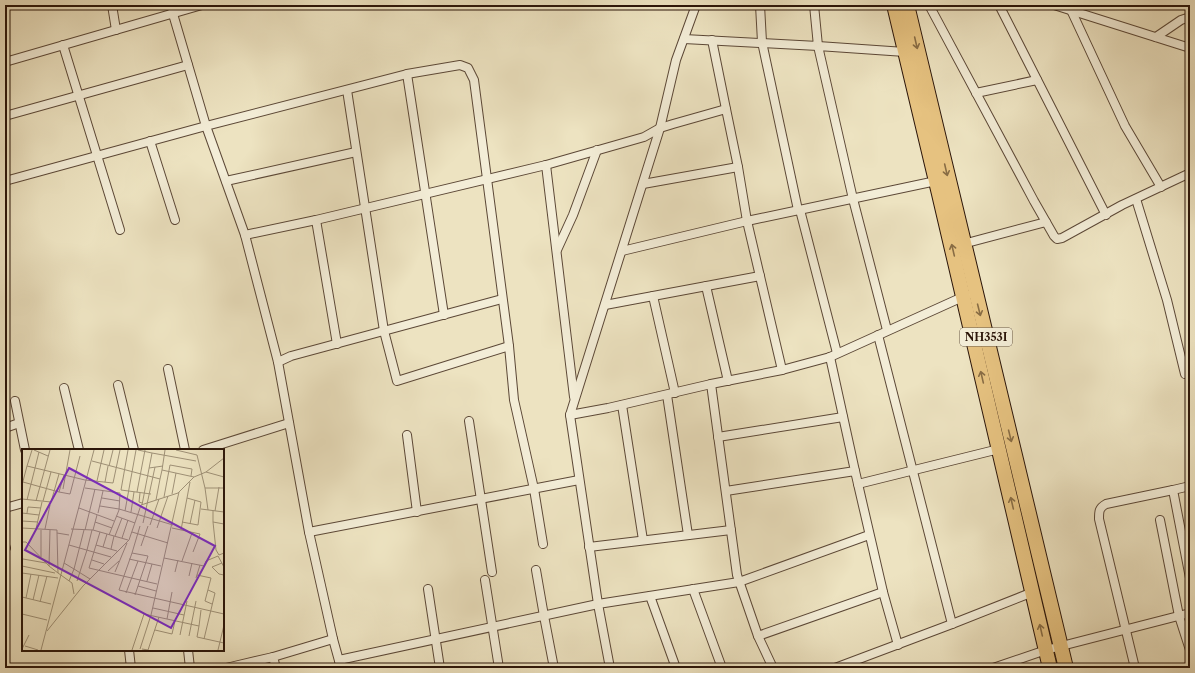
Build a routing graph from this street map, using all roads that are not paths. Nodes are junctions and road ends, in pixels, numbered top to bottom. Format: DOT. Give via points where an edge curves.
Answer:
graph roads {
  1 [pos="112,5"];
  2 [pos="172,5"];
  3 [pos="202,5"];
  4 [pos="696,5"];
  5 [pos="760,5"];
  6 [pos="814,5"];
  7 [pos="894,5"];
  8 [pos="907,5"];
  9 [pos="929,5"];
  10 [pos="998,5"];
  11 [pos="1054,5"];
  12 [pos="1071,10"];
  13 [pos="173,14"];
  14 [pos="1190,17"];
  15 [pos="116,30"];
  16 [pos="1156,37"];
  17 [pos="684,39"];
  18 [pos="712,40"];
  19 [pos="762,42"];
  20 [pos="63,45"];
  21 [pos="818,46"];
  22 [pos="1190,48"];
  23 [pos="905,52"];
  24 [pos="5,62"];
  25 [pos="188,65"];
  26 [pos="407,74"];
  27 [pos="1037,80"];
  28 [pos="347,90"];
  29 [pos="976,93"];
  30 [pos="79,96"];
  31 [pos="726,109"];
  32 [pos="5,116"];
  33 [pos="206,126"];
  34 [pos="660,128"];
  35 [pos="150,141"];
  36 [pos="597,150"];
  37 [pos="356,152"];
  38 [pos="98,156"];
  39 [pos="546,165"];
  40 [pos="738,167"];
  41 [pos="1190,173"];
  42 [pos="486,179"];
  43 [pos="5,181"];
  44 [pos="226,181"];
  45 [pos="936,181"];
  46 [pos="643,184"];
  47 [pos="1161,187"];
  48 [pos="425,194"];
  49 [pos="853,199"];
  50 [pos="1136,199"];
  51 [pos="366,208"];
  52 [pos="799,210"];
  53 [pos="1106,215"];
  54 [pos="175,220"];
  55 [pos="316,220"];
  56 [pos="747,221"];
  57 [pos="1046,222"];
  58 [pos="120,230"];
  59 [pos="244,235"];
  60 [pos="964,244"];
  61 [pos="556,251"];
  62 [pos="622,251"];
  63 [pos="760,276"];
  64 [pos="706,286"];
  65 [pos="969,295"];
  66 [pos="653,296"];
  67 [pos="502,299"];
  68 [pos="605,305"];
  69 [pos="444,315"];
  70 [pos="887,330"];
  71 [pos="384,331"];
  72 [pos="878,334"];
  73 [pos="338,344"];
  74 [pos="509,346"];
  75 [pos="833,355"];
  76 [pos="278,362"];
  77 [pos="168,369"];
  78 [pos="782,370"];
  79 [pos="1185,374"];
  80 [pos="728,381"];
  81 [pos="711,384"];
  82 [pos="118,385"];
  83 [pos="64,388"];
  84 [pos="676,393"];
  85 [pos="667,395"];
  86 [pos="575,400"];
  87 [pos="15,401"];
  88 [pos="622,405"];
  89 [pos="570,415"];
  90 [pos="844,417"];
  91 [pos="469,422"];
  92 [pos="19,423"];
  93 [pos="288,423"];
  94 [pos="5,428"];
  95 [pos="407,435"];
  96 [pos="718,437"];
  97 [pos="26,449"];
  98 [pos="79,449"];
  99 [pos="134,449"];
  100 [pos="185,449"];
  101 [pos="206,449"];
  102 [pos="999,450"];
  103 [pos="855,470"];
  104 [pos="912,471"];
  105 [pos="579,480"];
  106 [pos="858,484"];
  107 [pos="1190,486"];
  108 [pos="534,489"];
  109 [pos="1173,490"];
  110 [pos="726,492"];
  111 [pos="481,499"];
  112 [pos="22,503"];
  113 [pos="5,508"];
  114 [pos="417,512"];
  115 [pos="1160,520"];
  116 [pos="731,530"];
  117 [pos="309,532"];
  118 [pos="688,535"];
  119 [pos="869,535"];
  120 [pos="642,540"];
  121 [pos="543,544"];
  122 [pos="589,546"];
  123 [pos="536,570"];
  124 [pos="492,572"];
  125 [pos="1190,578"];
  126 [pos="485,580"];
  127 [pos="739,582"];
  128 [pos="428,588"];
  129 [pos="693,589"];
  130 [pos="883,592"];
  131 [pos="1032,592"];
  132 [pos="650,596"];
  133 [pos="598,604"];
  134 [pos="1190,613"];
  135 [pos="544,616"];
  136 [pos="1179,616"];
  137 [pos="952,624"];
  138 [pos="492,628"];
  139 [pos="1127,630"];
  140 [pos="758,636"];
  141 [pos="333,639"];
  142 [pos="435,640"];
  143 [pos="898,645"];
  144 [pos="1061,647"];
  145 [pos="1046,650"];
  146 [pos="1190,650"];
  147 [pos="129,651"];
  148 [pos="188,651"];
  149 [pos="273,657"];
  150 [pos="340,664"];
  151 [pos="131,668"];
  152 [pos="190,668"];
  153 [pos="226,668"];
  154 [pos="276,668"];
  155 [pos="440,668"];
  156 [pos="499,668"];
  157 [pos="554,668"];
  158 [pos="610,668"];
  159 [pos="676,668"];
  160 [pos="722,668"];
  161 [pos="773,668"];
  162 [pos="835,668"];
  163 [pos="993,668"];
  164 [pos="1050,668"];
  165 [pos="1066,668"];
  166 [pos="1135,668"];
  1 -- 15 [label="street"];
  2 -- 13 [label="street"];
  3 -- 13 [label="street"];
  4 -- 17 [label="street"];
  5 -- 19 [label="street"];
  6 -- 21 [label="street"];
  7 -- 23 [label="highway, NH353I"];
  8 -- 60 [label="highway, NH353I, one-way"];
  9 -- 29 [label="street"];
  10 -- 27 [label="street"];
  11 -- 12 [label="street"];
  12 -- 16 [label="street"];
  12 -- 47 [label="street" via="1125,126"];
  13 -- 15 [label="street"];
  13 -- 25 [label="street"];
  14 -- 16 [label="street"];
  15 -- 20 [label="street"];
  16 -- 22 [label="street"];
  17 -- 18 [label="street"];
  17 -- 34 [label="street" via="676,60"];
  18 -- 19 [label="street"];
  18 -- 31 [label="street"];
  19 -- 21 [label="street"];
  19 -- 52 [label="street"];
  20 -- 24 [label="street"];
  20 -- 30 [label="street"];
  21 -- 23 [label="street"];
  21 -- 49 [label="street"];
  23 -- 45 [label="highway, NH353I"];
  25 -- 30 [label="street"];
  25 -- 33 [label="street"];
  26 -- 28 [label="street"];
  26 -- 42 [label="street" via="460,64 468,68 474,80"];
  26 -- 48 [label="street"];
  27 -- 29 [label="street"];
  27 -- 53 [label="street"];
  28 -- 33 [label="street"];
  28 -- 37 [label="street"];
  29 -- 57 [label="street"];
  30 -- 32 [label="street"];
  30 -- 38 [label="street"];
  31 -- 34 [label="street"];
  31 -- 40 [label="street"];
  33 -- 35 [label="street"];
  33 -- 44 [label="street"];
  34 -- 36 [label="street" via="644,137"];
  34 -- 46 [label="street"];
  35 -- 38 [label="street"];
  35 -- 54 [label="street"];
  36 -- 39 [label="street"];
  36 -- 61 [label="street" via="573,215"];
  37 -- 44 [label="street"];
  37 -- 51 [label="street"];
  38 -- 43 [label="street"];
  38 -- 58 [label="street"];
  39 -- 42 [label="street"];
  39 -- 61 [label="street"];
  40 -- 46 [label="street"];
  40 -- 56 [label="street"];
  41 -- 47 [label="street"];
  42 -- 48 [label="street"];
  42 -- 67 [label="street"];
  44 -- 59 [label="street"];
  45 -- 49 [label="street"];
  65 -- 45 [label="highway, NH353I, one-way"];
  46 -- 62 [label="street"];
  47 -- 50 [label="street"];
  48 -- 51 [label="street"];
  48 -- 69 [label="street"];
  49 -- 52 [label="street"];
  49 -- 70 [label="street"];
  50 -- 53 [label="street"];
  50 -- 79 [label="street" via="1168,300"];
  51 -- 55 [label="street"];
  51 -- 71 [label="street"];
  52 -- 56 [label="street"];
  52 -- 75 [label="street"];
  53 -- 57 [label="street" via="1060,238 1054,236"];
  55 -- 59 [label="street"];
  55 -- 73 [label="street"];
  56 -- 62 [label="street"];
  56 -- 63 [label="street"];
  57 -- 60 [label="street"];
  59 -- 76 [label="street"];
  60 -- 65 [label="highway, NH353I"];
  61 -- 86 [label="street"];
  62 -- 68 [label="street"];
  63 -- 64 [label="street"];
  63 -- 78 [label="street"];
  64 -- 66 [label="street"];
  64 -- 80 [label="street"];
  65 -- 70 [label="street"];
  102 -- 65 [label="highway, NH353I, one-way"];
  65 -- 144 [label="highway, NH353I, one-way"];
  66 -- 68 [label="street"];
  66 -- 84 [label="street"];
  67 -- 69 [label="street"];
  67 -- 74 [label="street"];
  68 -- 86 [label="street"];
  69 -- 71 [label="street"];
  70 -- 72 [label="street"];
  71 -- 73 [label="street"];
  71 -- 74 [label="street" via="397,381"];
  72 -- 75 [label="street"];
  72 -- 104 [label="street"];
  73 -- 76 [label="street" via="291,356"];
  74 -- 108 [label="street" via="514,400"];
  75 -- 78 [label="street"];
  75 -- 90 [label="street"];
  76 -- 93 [label="street"];
  77 -- 100 [label="street"];
  78 -- 80 [label="street"];
  80 -- 81 [label="street"];
  81 -- 84 [label="street"];
  81 -- 96 [label="street"];
  82 -- 99 [label="street"];
  83 -- 98 [label="street"];
  84 -- 85 [label="street"];
  85 -- 88 [label="street"];
  85 -- 118 [label="street"];
  86 -- 89 [label="street"];
  87 -- 92 [label="street"];
  88 -- 89 [label="street"];
  88 -- 120 [label="street"];
  89 -- 105 [label="street"];
  90 -- 96 [label="street"];
  90 -- 103 [label="street"];
  91 -- 111 [label="street"];
  92 -- 94 [label="street"];
  92 -- 97 [label="street"];
  93 -- 101 [label="street"];
  93 -- 117 [label="street"];
  95 -- 114 [label="street"];
  96 -- 110 [label="street"];
  102 -- 104 [label="street"];
  131 -- 102 [label="highway, NH353I, one-way"];
  103 -- 106 [label="street"];
  103 -- 110 [label="street"];
  104 -- 106 [label="street"];
  104 -- 137 [label="street"];
  105 -- 108 [label="street"];
  105 -- 122 [label="street"];
  106 -- 119 [label="street"];
  107 -- 109 [label="street"];
  108 -- 111 [label="street"];
  108 -- 121 [label="street"];
  109 -- 125 [label="street"];
  109 -- 139 [label="street" via="1100,507 1099,519"];
  110 -- 116 [label="street"];
  111 -- 114 [label="street"];
  111 -- 124 [label="street"];
  112 -- 113 [label="street"];
  114 -- 117 [label="street"];
  115 -- 136 [label="street"];
  116 -- 118 [label="street"];
  116 -- 127 [label="street"];
  117 -- 141 [label="street"];
  118 -- 120 [label="street"];
  119 -- 127 [label="street"];
  119 -- 130 [label="street"];
  120 -- 122 [label="street"];
  122 -- 133 [label="street"];
  123 -- 135 [label="street"];
  126 -- 138 [label="street"];
  127 -- 129 [label="street"];
  127 -- 140 [label="street"];
  128 -- 142 [label="street"];
  129 -- 132 [label="street"];
  129 -- 160 [label="street"];
  130 -- 140 [label="street"];
  130 -- 143 [label="street"];
  131 -- 137 [label="street"];
  145 -- 131 [label="highway, NH353I, one-way"];
  132 -- 133 [label="street"];
  132 -- 159 [label="street"];
  133 -- 135 [label="street"];
  133 -- 158 [label="street"];
  134 -- 136 [label="street"];
  135 -- 138 [label="street"];
  135 -- 157 [label="street"];
  136 -- 139 [label="street"];
  136 -- 146 [label="street"];
  137 -- 143 [label="street"];
  138 -- 142 [label="street"];
  138 -- 156 [label="street"];
  139 -- 144 [label="street"];
  139 -- 166 [label="street"];
  140 -- 161 [label="street"];
  141 -- 149 [label="street"];
  141 -- 150 [label="street"];
  142 -- 150 [label="street"];
  142 -- 155 [label="street"];
  143 -- 162 [label="street"];
  144 -- 145 [label="street"];
  144 -- 165 [label="highway, NH353I"];
  145 -- 163 [label="street"];
  145 -- 164 [label="highway, NH353I"];
  147 -- 151 [label="street"];
  148 -- 152 [label="street"];
  149 -- 153 [label="street"];
  149 -- 154 [label="street"];
}
